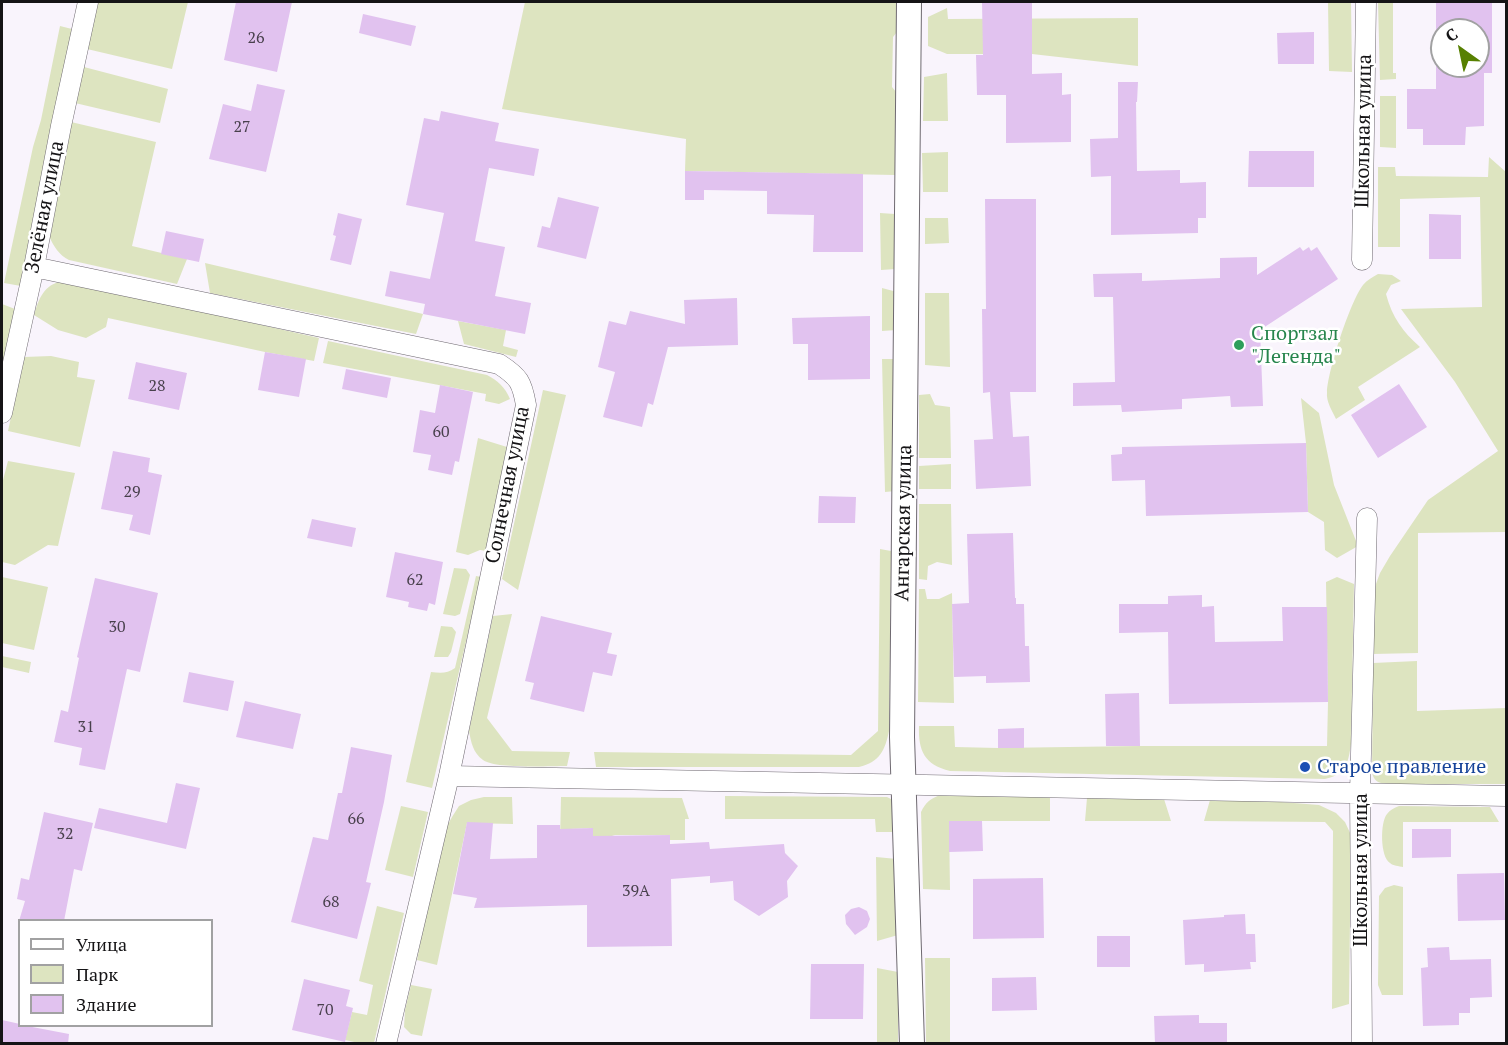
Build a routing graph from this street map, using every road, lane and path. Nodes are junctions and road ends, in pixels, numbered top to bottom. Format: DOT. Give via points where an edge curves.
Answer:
graph roads {
  1 [pos="88,2"];
  2 [pos="909,2"];
  3 [pos="1366,2"];
  4 [pos="1362,260"];
  5 [pos="34,267"];
  6 [pos="2,413"];
  7 [pos="1367,518"];
  8 [pos="449,776"];
  9 [pos="904,785"];
  10 [pos="1360,794"];
  11 [pos="1506,796"];
  12 [pos="386,1044"];
  13 [pos="912,1044"];
  14 [pos="1362,1044"];
  1 -- 5 [label="street, Зелёная улица"];
  2 -- 9 [label="street, Ангарская улица"];
  3 -- 4 [label="street, Школьная улица"];
  5 -- 6 [label="street, Зелёная улица"];
  5 -- 8 [label="street, Солнечная улица" via="499,364 514,374 523,387 526,405"];
  7 -- 10 [label="street, Школьная улица"];
  8 -- 9 [label="street"];
  8 -- 12 [label="street, Солнечная улица"];
  9 -- 10 [label="street"];
  9 -- 13 [label="street, Ангарская улица"];
  10 -- 11 [label="street"];
  10 -- 14 [label="street, Школьная улица"];
}
